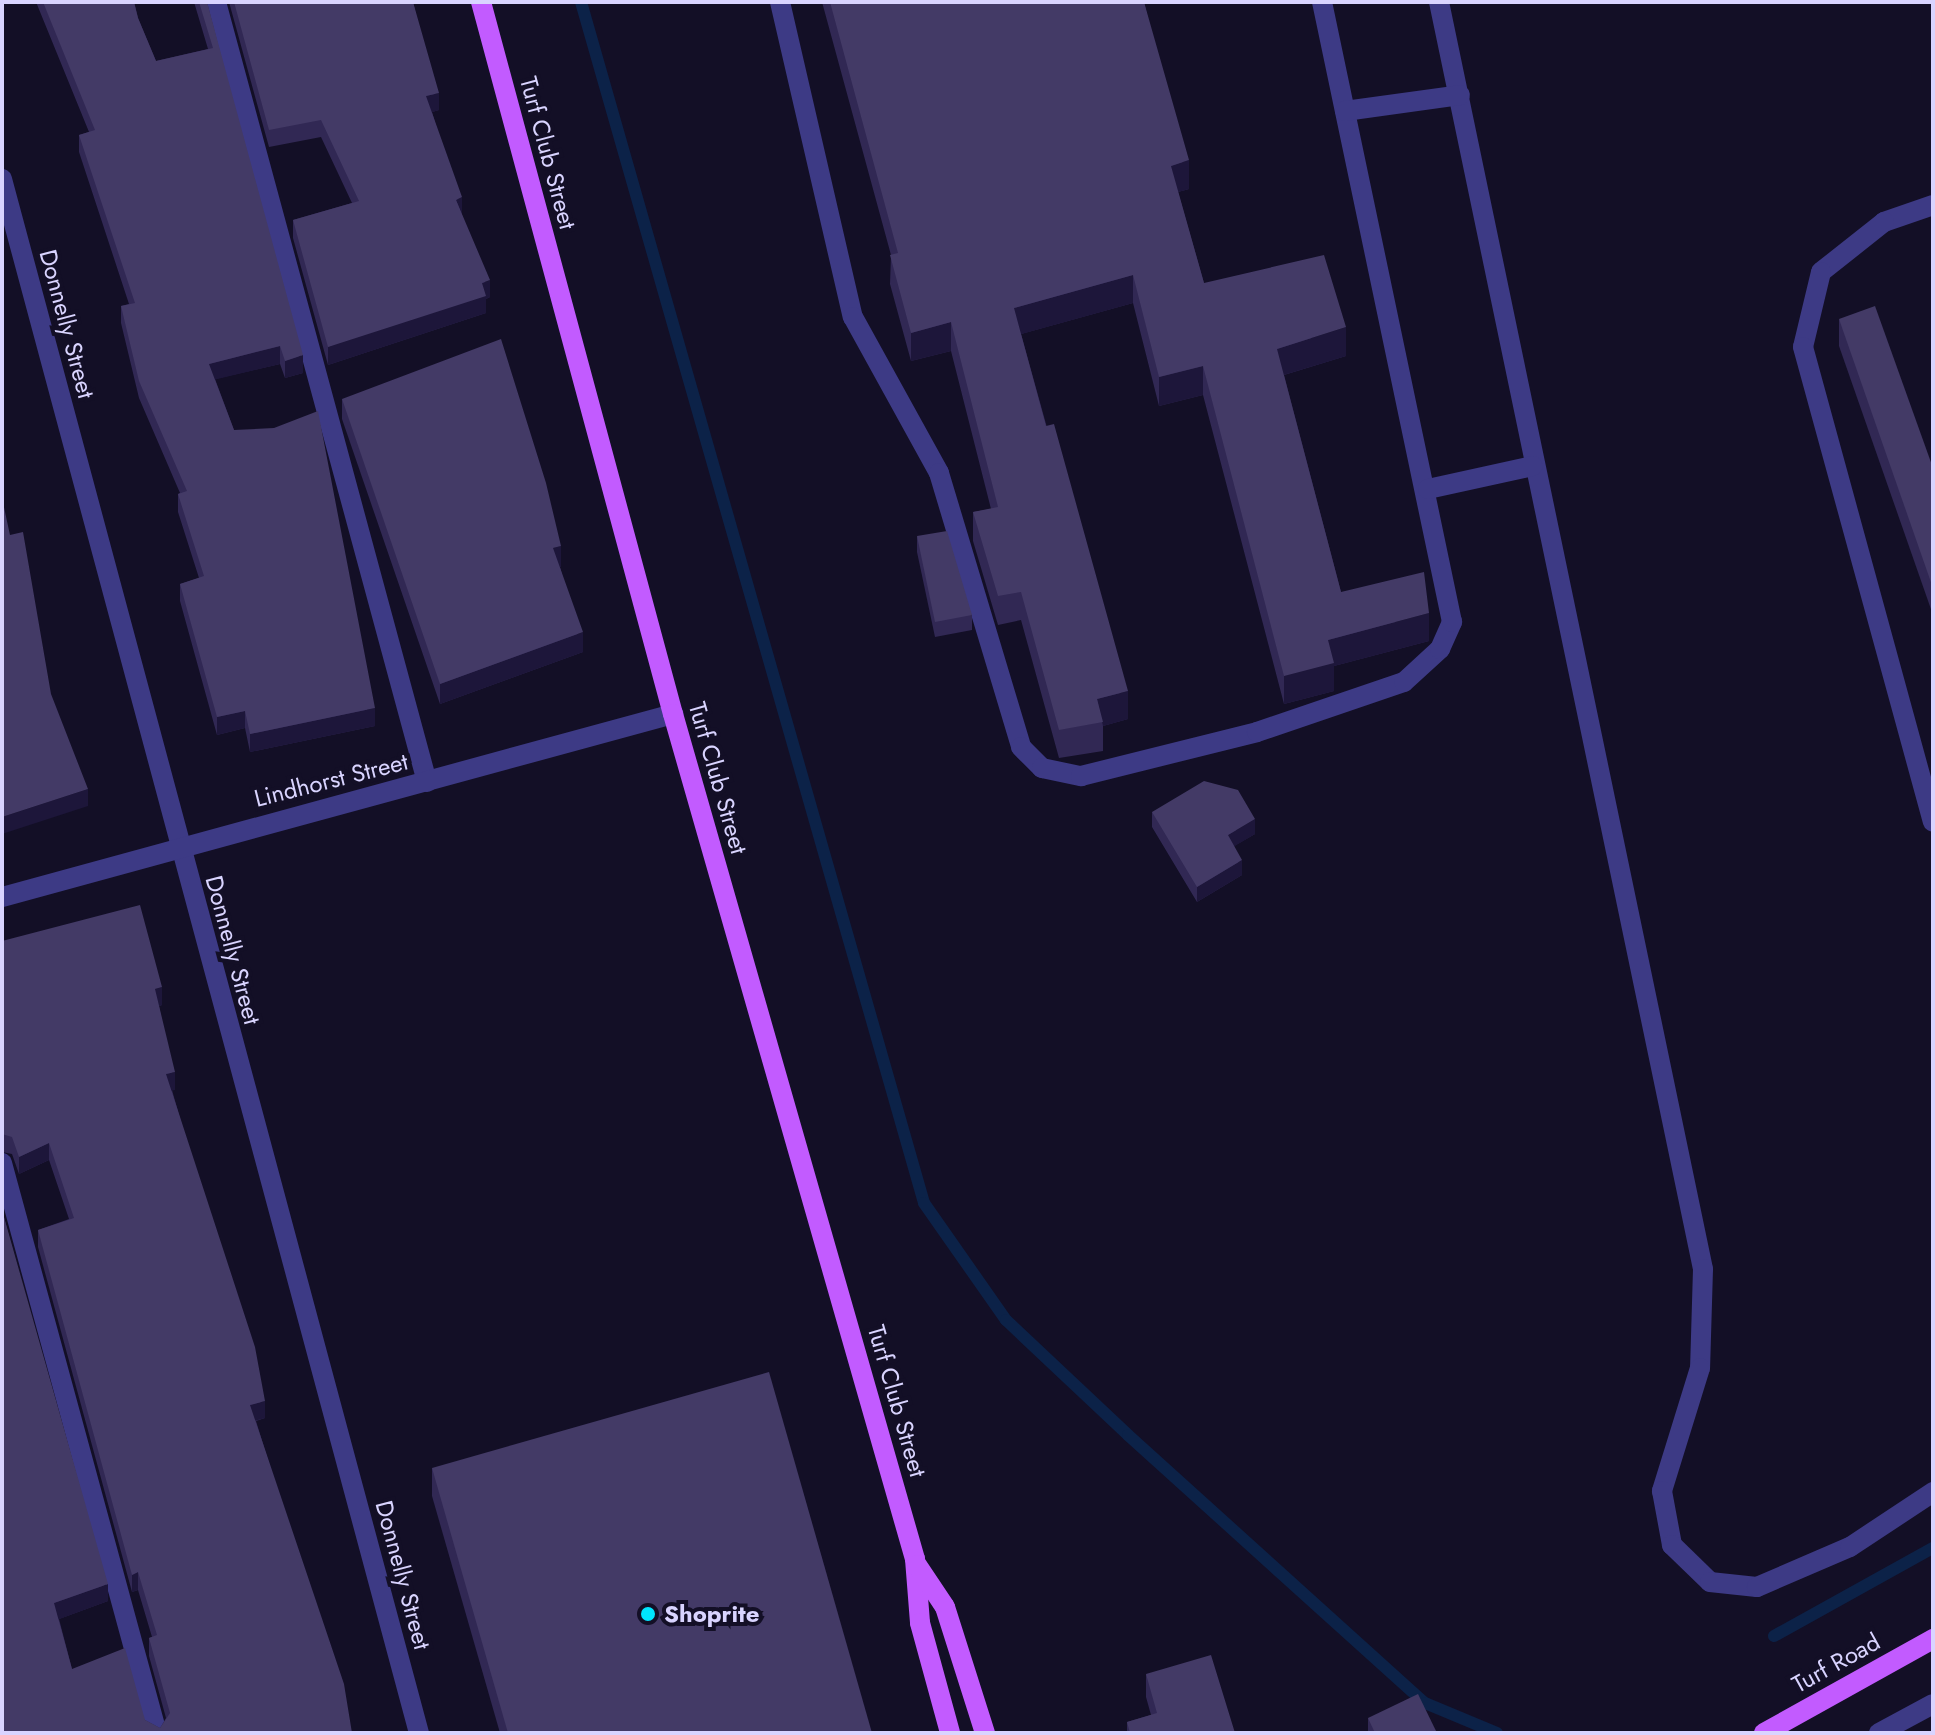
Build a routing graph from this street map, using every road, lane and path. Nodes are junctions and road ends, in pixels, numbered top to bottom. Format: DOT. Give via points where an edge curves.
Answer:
graph roads {
  1 [pos="216,2"];
  2 [pos="481,2"];
  3 [pos="780,2"];
  4 [pos="1322,2"];
  5 [pos="1439,2"];
  6 [pos="1460,95"];
  7 [pos="1345,111"];
  8 [pos="2,179"];
  9 [pos="1933,205"];
  10 [pos="1533,466"];
  11 [pos="1428,489"];
  12 [pos="673,714"];
  13 [pos="427,782"];
  14 [pos="1933,822"];
  15 [pos="178,846"];
  16 [pos="2,897"];
  17 [pos="2,1163"];
  18 [pos="1933,1492"];
  19 [pos="917,1565"];
  20 [pos="1933,1639"];
  21 [pos="1933,1704"];
  22 [pos="157,1733"];
  23 [pos="419,1733"];
  24 [pos="950,1733"];
  25 [pos="985,1733"];
  26 [pos="1764,1733"];
  27 [pos="1879,1733"];
  1 -- 13 [label="street"];
  2 -- 12 [label="main road, Turf Club Street"];
  3 -- 11 [label="street" via="853,317 939,473 1021,747 1042,768 1081,776 1257,732 1404,682 1440,649 1452,622"];
  4 -- 7 [label="street"];
  5 -- 6 [label="street"];
  6 -- 7 [label="street"];
  6 -- 10 [label="street"];
  7 -- 11 [label="street"];
  8 -- 15 [label="street, Donnelly Street"];
  9 -- 14 [label="street" via="1884,222 1821,272 1803,347"];
  10 -- 11 [label="street"];
  10 -- 18 [label="street" via="1703,1269 1700,1368 1662,1491 1672,1545 1710,1582 1757,1587 1850,1547"];
  12 -- 13 [label="street, Lindhorst Street"];
  12 -- 19 [label="main road, Turf Club Street"];
  13 -- 15 [label="street, Lindhorst Street"];
  15 -- 16 [label="street, Lindhorst Street"];
  15 -- 23 [label="street, Donnelly Street"];
  17 -- 22 [label="street"];
  19 -- 24 [label="main road, Turf Club Street" via="920,1623"];
  19 -- 25 [label="main road, Turf Club Street" via="945,1607"];
  20 -- 26 [label="main road, Turf Road"];
  21 -- 27 [label="street"];
}
